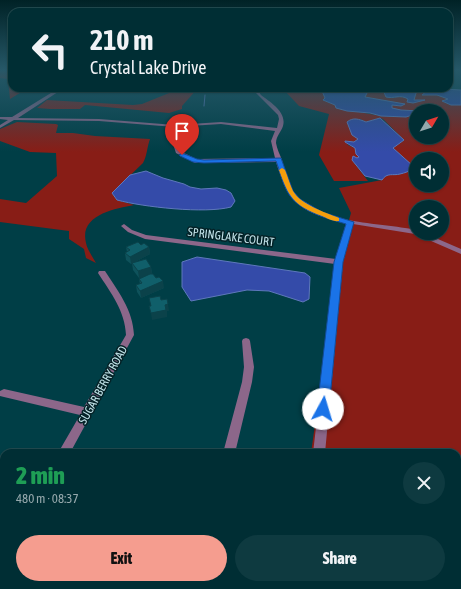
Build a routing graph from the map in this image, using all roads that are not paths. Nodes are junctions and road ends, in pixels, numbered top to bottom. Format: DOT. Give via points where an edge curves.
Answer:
graph roads {
  1 [pos="47,97"];
  2 [pos="261,97"];
  3 [pos="0,118"];
  4 [pos="13,119"];
  5 [pos="187,126"];
  6 [pos="0,127"];
  7 [pos="278,130"];
  8 [pos="279,160"];
  9 [pos="350,222"];
  10 [pos="124,226"];
  11 [pos="409,231"];
  12 [pos="436,240"];
  13 [pos="461,252"];
  14 [pos="339,262"];
  15 [pos="102,273"];
  16 [pos="246,341"];
  17 [pos="4,393"];
  18 [pos="87,412"];
  19 [pos="66,449"];
  20 [pos="229,449"];
  21 [pos="319,449"];
  1 -- 4 [label="street"];
  2 -- 7 [label="street" via="280,115 282,123"];
  3 -- 4 [label="street"];
  4 -- 5 [label="street" via="99,120"];
  4 -- 6 [label="street"];
  5 -- 7 [label="street" via="221,123"];
  5 -- 8 [label="street" via="188,133 177,147 178,152 186,158 204,162"];
  7 -- 8 [label="street" via="273,141"];
  8 -- 9 [label="street" via="290,191 298,200 319,213"];
  9 -- 11 [label="street"];
  9 -- 14 [label="street"];
  10 -- 14 [label="street, SPRINGLAKE COURT" via="145,237"];
  12 -- 13 [label="street"];
  14 -- 21 [label="street"];
  15 -- 18 [label="street, SUGAR BERRY ROAD" via="128,314 130,335"];
  16 -- 20 [label="street" via="248,382"];
  17 -- 18 [label="street"];
  18 -- 19 [label="street, SUGAR BERRY ROAD"];
}
